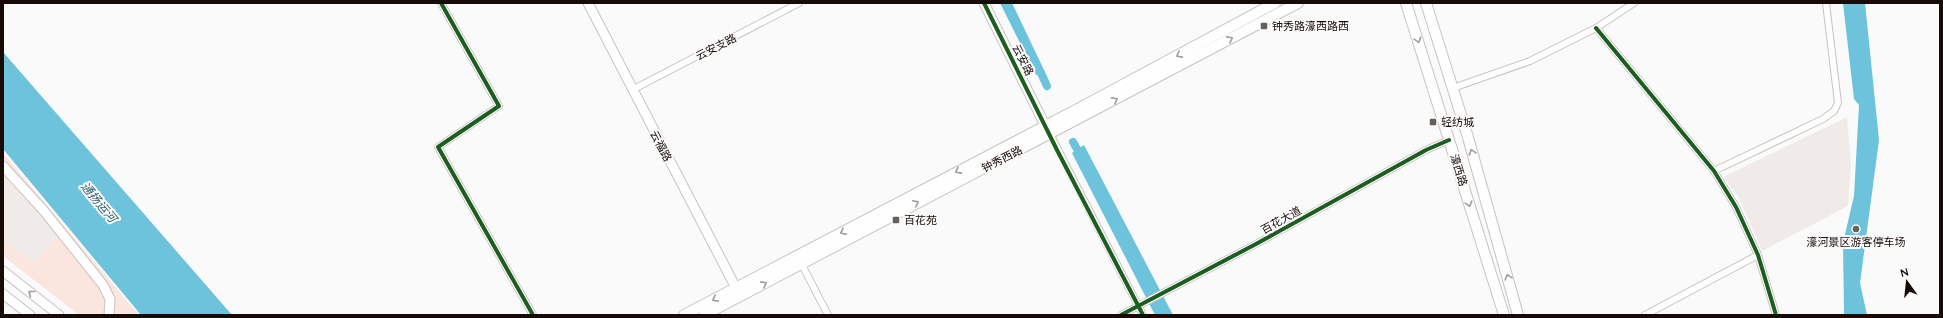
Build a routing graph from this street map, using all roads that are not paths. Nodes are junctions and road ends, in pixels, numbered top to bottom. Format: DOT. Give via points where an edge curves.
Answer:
graph roads {
  1 [pos="441,3"];
  2 [pos="588,3"];
  3 [pos="799,3"];
  4 [pos="984,3"];
  5 [pos="1275,3"];
  6 [pos="1298,3"];
  7 [pos="1406,3"];
  8 [pos="1426,3"];
  9 [pos="1634,3"];
  10 [pos="1826,3"];
  11 [pos="1596,28"];
  12 [pos="1453,88"];
  13 [pos="632,90"];
  14 [pos="1045,125"];
  15 [pos="1050,134"];
  16 [pos="1449,140"];
  17 [pos="3,166"];
  18 [pos="1714,171"];
  19 [pos="1758,255"];
  20 [pos="800,260"];
  21 [pos="3,271"];
  22 [pos="736,288"];
  23 [pos="3,294"];
  24 [pos="1141,304"];
  25 [pos="30,315"];
  26 [pos="59,315"];
  27 [pos="109,315"];
  28 [pos="534,315"];
  29 [pos="684,315"];
  30 [pos="704,315"];
  31 [pos="828,315"];
  32 [pos="1121,315"];
  33 [pos="1143,315"];
  34 [pos="1504,315"];
  35 [pos="1518,315"];
  36 [pos="1645,315"];
  37 [pos="1776,315"];
  1 -- 28 [label="street" via="499,106 438,147"];
  2 -- 13 [label="street, 云福路"];
  3 -- 13 [label="street, 云安支路"];
  4 -- 14 [label="street, 云安路"];
  5 -- 14 [label="main road, 钟秀西路, one-way"];
  15 -- 6 [label="main road, 钟秀西路, one-way"];
  7 -- 16 [label="main road, 濠西路, one-way"];
  8 -- 12 [label="main road, 濠西路"];
  9 -- 11 [label="street"];
  10 -- 18 [label="street" via="1838,103 1834,111 1823,119"];
  11 -- 12 [label="street" via="1530,61"];
  11 -- 18 [label="street"];
  35 -- 12 [label="main road, 濠西路, one-way"];
  13 -- 22 [label="street, 云福路"];
  14 -- 15 [label="street"];
  14 -- 20 [label="main road, 钟秀西路, one-way"];
  20 -- 15 [label="main road, 钟秀西路, one-way"];
  15 -- 24 [label="street"];
  16 -- 24 [label="street, 百花大道"];
  16 -- 34 [label="main road, 濠西路, one-way"];
  17 -- 27 [label="street" via="44,211 103,285 110,299"];
  18 -- 19 [label="street" via="1736,207"];
  19 -- 36 [label="street"];
  19 -- 37 [label="street"];
  20 -- 22 [label="main road, 钟秀西路"];
  30 -- 20 [label="main road, 钟秀西路, one-way"];
  20 -- 31 [label="street"];
  26 -- 21 [label="street, one-way"];
  22 -- 29 [label="main road, 钟秀西路, one-way"];
  23 -- 25 [label="street"];
  24 -- 32 [label="street, 百花大道"];
  24 -- 33 [label="street"];
}
